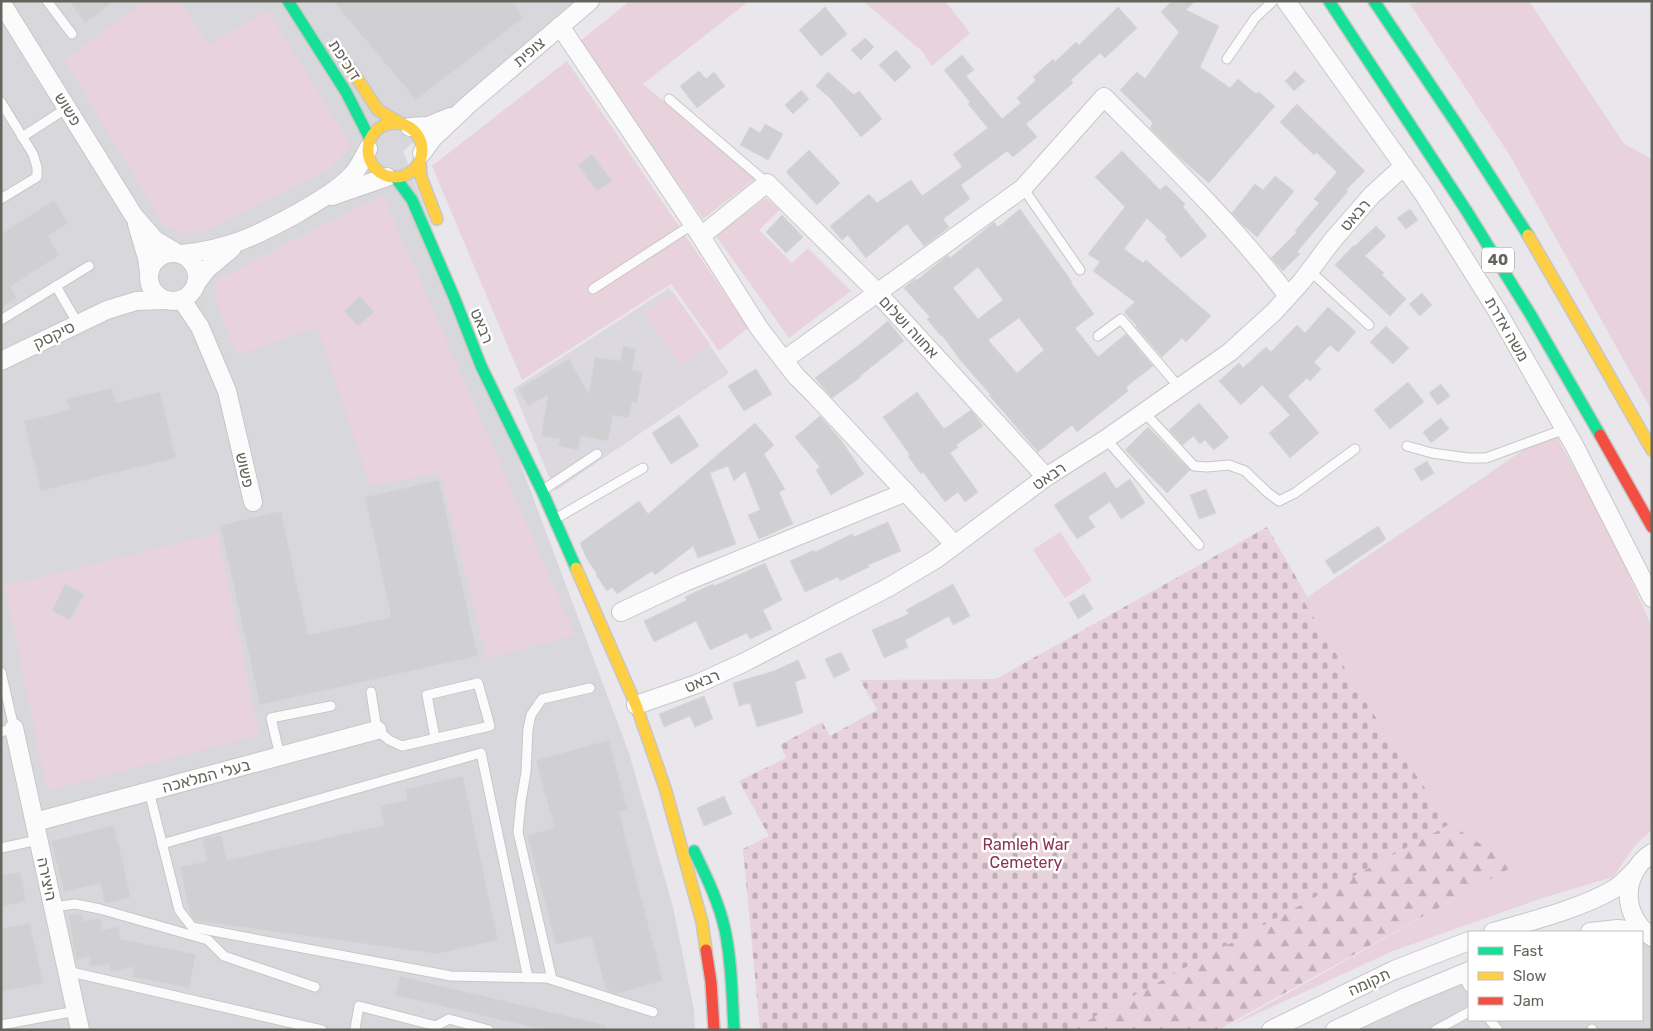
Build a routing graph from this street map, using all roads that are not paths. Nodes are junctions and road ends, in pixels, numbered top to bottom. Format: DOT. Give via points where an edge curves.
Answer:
graph roads {
  1 [pos="47,1"];
  2 [pos="288,1"];
  3 [pos="590,1"];
  4 [pos="1273,1"];
  5 [pos="1286,1"];
  6 [pos="1329,1"];
  7 [pos="1374,1"];
  8 [pos="1,2"];
  9 [pos="560,26"];
  10 [pos="72,34"];
  11 [pos="343,57"];
  12 [pos="1228,59"];
  13 [pos="669,99"];
  14 [pos="1,102"];
  15 [pos="469,104"];
  16 [pos="67,108"];
  17 [pos="406,126"];
  18 [pos="22,137"];
  19 [pos="369,144"];
  20 [pos="421,157"];
  21 [pos="1404,166"];
  22 [pos="391,177"];
  23 [pos="766,184"];
  24 [pos="1023,188"];
  25 [pos="1,199"];
  26 [pos="318,202"];
  27 [pos="134,216"];
  28 [pos="441,228"];
  29 [pos="697,230"];
  30 [pos="238,243"];
  31 [pos="179,253"];
  32 [pos="89,266"];
  33 [pos="1080,270"];
  34 [pos="1310,270"];
  35 [pos="149,274"];
  36 [pos="197,282"];
  37 [pos="56,286"];
  38 [pos="593,289"];
  39 [pos="878,294"];
  40 [pos="1288,296"];
  41 [pos="173,300"];
  42 [pos="107,310"];
  43 [pos="1,320"];
  44 [pos="78,324"];
  45 [pos="1369,325"];
  46 [pos="1098,336"];
  47 [pos="784,360"];
  48 [pos="1,361"];
  49 [pos="1180,388"];
  50 [pos="509,398"];
  51 [pos="1144,412"];
  52 [pos="1565,430"];
  53 [pos="1106,439"];
  54 [pos="1407,446"];
  55 [pos="1355,449"];
  56 [pos="1652,450"];
  57 [pos="597,454"];
  58 [pos="643,468"];
  59 [pos="1046,477"];
  60 [pos="542,491"];
  61 [pos="906,492"];
  62 [pos="253,502"];
  63 [pos="554,520"];
  64 [pos="1652,527"];
  65 [pos="955,545"];
  66 [pos="1199,546"];
  67 [pos="1652,598"];
  68 [pos="621,612"];
  69 [pos="1,672"];
  70 [pos="590,688"];
  71 [pos="371,692"];
  72 [pos="636,705"];
  73 [pos="332,706"];
  74 [pos="8,730"];
  75 [pos="377,730"];
  76 [pos="435,738"];
  77 [pos="280,756"];
  78 [pos="666,788"];
  79 [pos="149,792"];
  80 [pos="35,822"];
  81 [pos="38,840"];
  82 [pos="162,844"];
  83 [pos="1,848"];
  84 [pos="1652,853"];
  85 [pos="1634,871"];
  86 [pos="53,907"];
  87 [pos="1496,931"];
  88 [pos="1599,931"];
  89 [pos="1630,931"];
  90 [pos="1648,934"];
  91 [pos="1468,941"];
  92 [pos="67,971"];
  93 [pos="1467,977"];
  94 [pos="528,978"];
  95 [pos="552,979"];
  96 [pos="315,987"];
  97 [pos="76,1011"];
  98 [pos="653,1012"];
  99 [pos="1468,1013"];
  100 [pos="1,1025"];
  101 [pos="436,1028"];
  102 [pos="355,1029"];
  103 [pos="80,1030"];
  104 [pos="322,1030"];
  105 [pos="489,1030"];
  106 [pos="714,1030"];
  107 [pos="734,1030"];
  108 [pos="1271,1030"];
  109 [pos="1335,1030"];
  110 [pos="1436,1030"];
  1 -- 10 [label="lane"];
  2 -- 19 [label="main road, דוכיפת" via="346,92"];
  3 -- 9 [label="street, צופית"];
  4 -- 12 [label="lane" via="1255,18"];
  5 -- 21 [label="street, משה אדרת"];
  6 -- 64 [label="main road, 40" via="1479,228"];
  7 -- 56 [label="main road, 40" via="1511,208"];
  8 -- 16 [label="street, פשוש"];
  9 -- 15 [label="street, צופית"];
  9 -- 29 [label="street"];
  11 -- 17 [label="main road, דוכיפת" via="378,110"];
  13 -- 23 [label="lane"];
  14 -- 18 [label="lane"];
  15 -- 17 [label="street, צופית" via="428,126"];
  15 -- 20 [label="street, צופית" via="433,138"];
  16 -- 18 [label="lane"];
  16 -- 27 [label="street, פשוש"];
  17 -- 19 [label="main road" via="394,123 380,128"];
  17 -- 20 [label="main road" via="420,138"];
  18 -- 25 [label="lane" via="35,160 37,177"];
  19 -- 22 [label="main road" via="368,156 375,169"];
  19 -- 26 [label="street" via="353,175"];
  20 -- 22 [label="main road" via="410,173"];
  20 -- 28 [label="main road" via="421,177"];
  21 -- 34 [label="street, רבאט" via="1372,195"];
  21 -- 52 [label="street, משה אדרת" via="1496,309"];
  22 -- 26 [label="street"];
  22 -- 60 [label="main road, רבאט" via="412,200 481,366"];
  23 -- 29 [label="street"];
  23 -- 39 [label="street, אחווה ושלום"];
  24 -- 33 [label="lane"];
  24 -- 39 [label="street"];
  24 -- 40 [label="street" via="1104,97 1220,216"];
  26 -- 30 [label="street"];
  27 -- 31 [label="street, פשוש" via="155,240"];
  27 -- 35 [label="street, פשוש"];
  29 -- 38 [label="lane"];
  29 -- 47 [label="street" via="759,328"];
  30 -- 31 [label="street" via="207,251"];
  30 -- 36 [label="street" via="207,269"];
  31 -- 35 [label="street" via="168,253 156,259"];
  31 -- 36 [label="street" via="188,257 196,268"];
  32 -- 37 [label="lane"];
  34 -- 40 [label="street, רבאט"];
  34 -- 45 [label="lane"];
  35 -- 41 [label="street" via="152,291"];
  35 -- 42 [label="street, סיקסק" via="132,292"];
  36 -- 41 [label="street" via="188,296"];
  37 -- 43 [label="lane"];
  37 -- 44 [label="lane"];
  39 -- 47 [label="street"];
  39 -- 59 [label="street, אחווה ושלום"];
  40 -- 49 [label="street, רבאט" via="1230,352"];
  41 -- 42 [label="street, סיקסק" via="136,301"];
  41 -- 62 [label="street, פשוש" via="200,327 227,391"];
  42 -- 44 [label="street, סיקסק"];
  44 -- 48 [label="street, סיקסק"];
  46 -- 49 [label="lane" via="1121,319"];
  47 -- 61 [label="street"];
  49 -- 51 [label="street, רבאט"];
  50 -- 60 [label="main road, רבאט"];
  51 -- 53 [label="street, רבאט"];
  51 -- 55 [label="lane" via="1194,466 1229,465 1245,471 1279,501"];
  52 -- 54 [label="lane" via="1486,458 1432,454"];
  52 -- 67 [label="street, משה אדרת"];
  53 -- 59 [label="street, רבאט"];
  53 -- 66 [label="lane"];
  57 -- 60 [label="lane"];
  58 -- 63 [label="lane"];
  59 -- 65 [label="street, רבאט"];
  60 -- 63 [label="main road, רבאט"];
  61 -- 65 [label="street"];
  61 -- 68 [label="street" via="685,582"];
  63 -- 72 [label="main road, רבאט"];
  65 -- 72 [label="street, רבאט" via="888,587 745,662 697,684"];
  69 -- 74 [label="lane"];
  70 -- 95 [label="lane" via="542,699 531,714 528,729 518,832"];
  71 -- 75 [label="lane"];
  72 -- 78 [label="main road, רבאט"];
  73 -- 77 [label="lane" via="271,718"];
  74 -- 80 [label="street, היצירה"];
  75 -- 76 [label="lane" via="402,746"];
  75 -- 77 [label="street, בעלי המלאכה"];
  76 -- 76 [label="lane" via="490,726 478,684 427,695"];
  77 -- 79 [label="street, בעלי המלאכה"];
  78 -- 106 [label="main road, רבאט" via="702,922"];
  78 -- 107 [label="main road, רבאט" via="722,916"];
  79 -- 80 [label="street, בעלי המלאכה"];
  79 -- 82 [label="lane"];
  80 -- 81 [label="street, היצירה"];
  81 -- 83 [label="lane"];
  81 -- 86 [label="street, היצירה"];
  82 -- 94 [label="lane" via="179,910 192,927 450,976"];
  82 -- 94 [label="lane" via="481,753"];
  84 -- 85 [label="street"];
  85 -- 87 [label="street" via="1616,888 1597,897"];
  85 -- 90 [label="street" via="1628,887 1628,903 1634,919"];
  86 -- 92 [label="street, היצירה"];
  86 -- 96 [label="lane" via="75,904 100,909 208,940 224,956"];
  88 -- 89 [label="street"];
  91 -- 108 [label="street, תקומה" via="1394,970"];
  92 -- 97 [label="street, היצירה"];
  92 -- 104 [label="lane"];
  93 -- 109 [label="street, תקומה" via="1406,996"];
  94 -- 95 [label="lane"];
  95 -- 98 [label="lane"];
  97 -- 100 [label="lane"];
  97 -- 103 [label="street, היצירה"];
  99 -- 110 [label="lane"];
  101 -- 102 [label="lane" via="359,1006"];
  101 -- 105 [label="lane" via="449,1019"];
}
